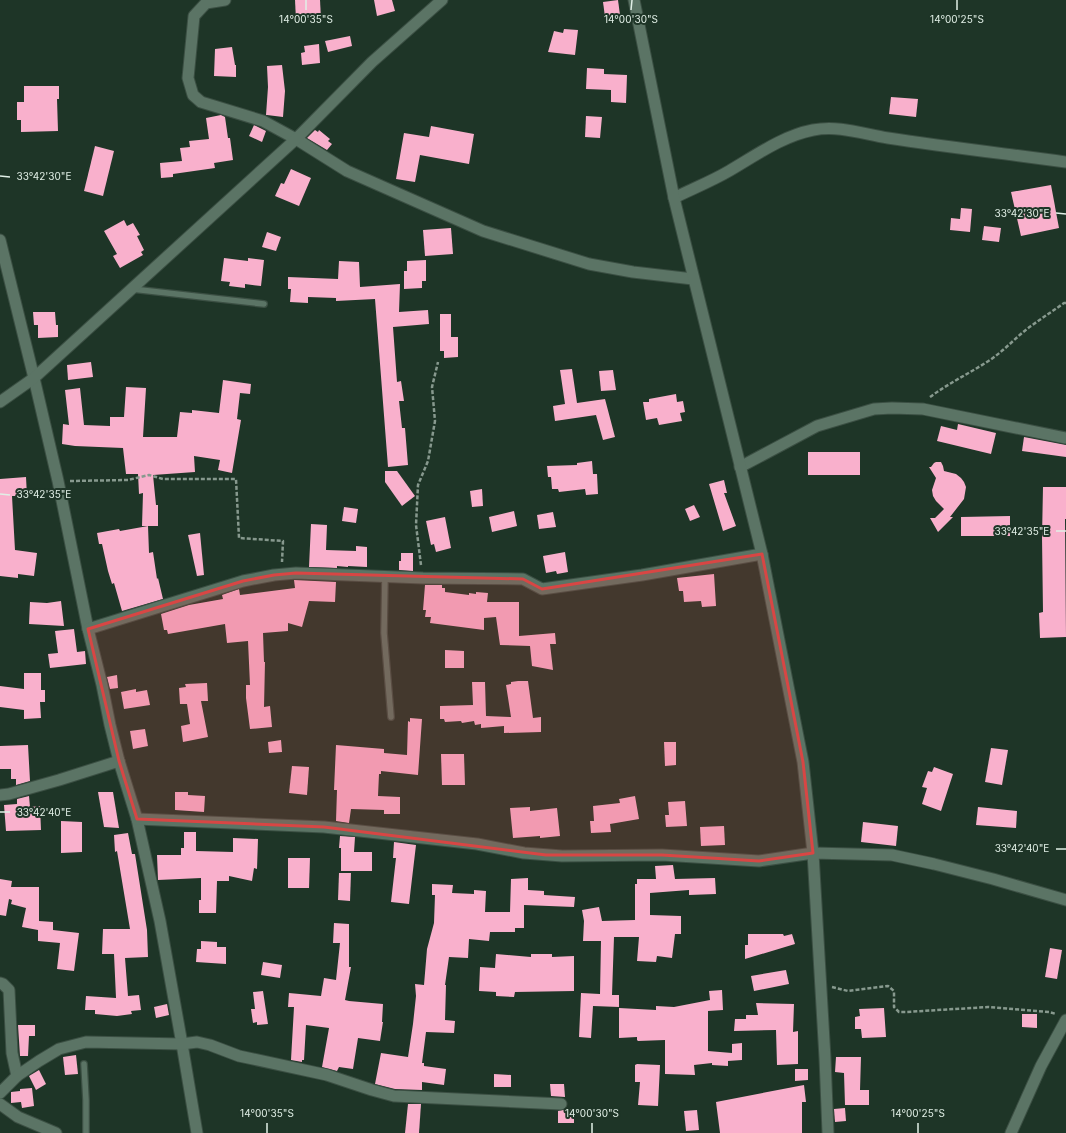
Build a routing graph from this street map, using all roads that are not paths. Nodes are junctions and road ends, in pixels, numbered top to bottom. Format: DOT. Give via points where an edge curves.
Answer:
graph roads {
  1 [pos="225,0"];
  2 [pos="442,0"];
  3 [pos="634,0"];
  4 [pos="296,139"];
  5 [pos="1066,162"];
  6 [pos="674,198"];
  7 [pos="0,240"];
  8 [pos="694,279"];
  9 [pos="132,289"];
  10 [pos="264,304"];
  11 [pos="34,378"];
  12 [pos="0,402"];
  13 [pos="1066,438"];
  14 [pos="740,467"];
  15 [pos="762,554"];
  16 [pos="385,576"];
  17 [pos="88,629"];
  18 [pos="391,717"];
  19 [pos="119,761"];
  20 [pos="0,795"];
  21 [pos="137,819"];
  22 [pos="813,853"];
  23 [pos="1066,900"];
  24 [pos="0,983"];
  25 [pos="1063,1018"];
  26 [pos="182,1044"];
  27 [pos="84,1064"];
  28 [pos="17,1076"];
  29 [pos="0,1093"];
  30 [pos="0,1104"];
  31 [pos="561,1104"];
  32 [pos="56,1133"];
  33 [pos="86,1133"];
  34 [pos="197,1133"];
  35 [pos="828,1133"];
  36 [pos="1010,1133"];
  1 -- 4 [label="street" via="206,3 194,16 188,78 193,95 201,102 263,121"];
  2 -- 4 [label="street" via="372,62"];
  3 -- 6 [label="street"];
  4 -- 8 [label="street" via="347,171 483,231 590,264"];
  4 -- 9 [label="street"];
  5 -- 6 [label="street" via="828,128 793,136"];
  6 -- 8 [label="street"];
  7 -- 11 [label="street"];
  8 -- 14 [label="street"];
  9 -- 10 [label="lane"];
  9 -- 11 [label="street"];
  11 -- 12 [label="street"];
  11 -- 17 [label="street"];
  13 -- 14 [label="street" via="923,410 874,409 817,426"];
  14 -- 15 [label="street"];
  15 -- 16 [label="street" via="542,589 523,579"];
  15 -- 22 [label="street" via="803,762"];
  16 -- 17 [label="street" via="282,574 243,581"];
  16 -- 18 [label="lane" via="384,633"];
  17 -- 19 [label="street"];
  19 -- 20 [label="street"];
  19 -- 21 [label="street"];
  21 -- 22 [label="street" via="324,827 477,844 546,855 662,855 759,861"];
  21 -- 26 [label="street" via="160,921"];
  22 -- 23 [label="street" via="892,855 993,878"];
  22 -- 35 [label="street"];
  24 -- 28 [label="street" via="9,990 12,1053"];
  25 -- 36 [label="street"];
  26 -- 28 [label="street" via="86,1042 59,1049"];
  26 -- 31 [label="street" via="197,1042 210,1045 239,1056 328,1075 394,1096"];
  26 -- 34 [label="street"];
  27 -- 33 [label="lane"];
  28 -- 29 [label="street"];
  30 -- 32 [label="street" via="18,1117"];
}
